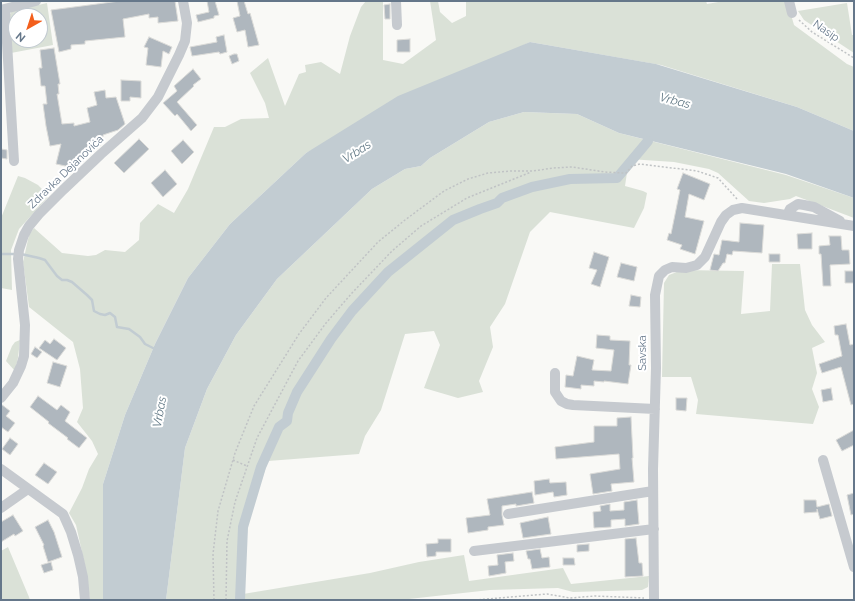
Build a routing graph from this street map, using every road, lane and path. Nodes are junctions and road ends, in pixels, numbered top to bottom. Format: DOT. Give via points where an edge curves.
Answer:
graph roads {
  1 [pos="36,1"];
  2 [pos="183,1"];
  3 [pos="396,1"];
  4 [pos="788,1"];
  5 [pos="3,9"];
  6 [pos="792,13"];
  7 [pos="397,25"];
  8 [pos="854,58"];
  9 [pos="14,161"];
  10 [pos="532,171"];
  11 [pos="742,208"];
  12 [pos="852,226"];
  13 [pos="555,373"];
  14 [pos="1,398"];
  15 [pos="655,410"];
  16 [pos="233,460"];
  17 [pos="823,460"];
  18 [pos="247,466"];
  19 [pos="1,470"];
  20 [pos="28,489"];
  21 [pos="653,491"];
  22 [pos="1,508"];
  23 [pos="508,514"];
  24 [pos="654,529"];
  25 [pos="474,550"];
  26 [pos="854,565"];
  27 [pos="654,599"];
  28 [pos="85,600"];
  29 [pos="214,600"];
  30 [pos="226,600"];
  31 [pos="475,600"];
  1 -- 5 [label="street"];
  2 -- 14 [label="street, Zdravka Dejanovića" via="187,22 185,41 158,97 142,118 76,176 29,226 18,254 25,325 24,356 13,383"];
  3 -- 7 [label="street"];
  4 -- 6 [label="street"];
  5 -- 9 [label="street"];
  6 -- 8 [label="path, Nasip" via="812,32"];
  10 -- 11 [label="path" via="572,167 626,173 632,166 640,164 697,171 718,178"];
  10 -- 16 [label="path" via="488,173 468,179 444,191 378,242 326,298 299,334 254,406"];
  10 -- 18 [label="path" via="467,198 421,226 392,251 352,293 298,361 257,438"];
  11 -- 12 [label="street"];
  11 -- 15 [label="street, Savska" via="726,215 705,257 697,265 686,268 672,267 659,276 655,296"];
  13 -- 15 [label="street" via="555,392 566,404"];
  15 -- 21 [label="street, Savska"];
  16 -- 18 [label="path"];
  16 -- 29 [label="path" via="218,511 213,554"];
  17 -- 26 [label="street"];
  18 -- 30 [label="path" via="235,502 227,541"];
  19 -- 20 [label="street"];
  20 -- 22 [label="street"];
  20 -- 28 [label="street" via="63,514 78,555"];
  21 -- 23 [label="street"];
  21 -- 24 [label="street, Savska"];
  24 -- 25 [label="street"];
  24 -- 27 [label="street, Savska"];
  27 -- 31 [label="path" via="595,596 570,598 547,594"];
}
